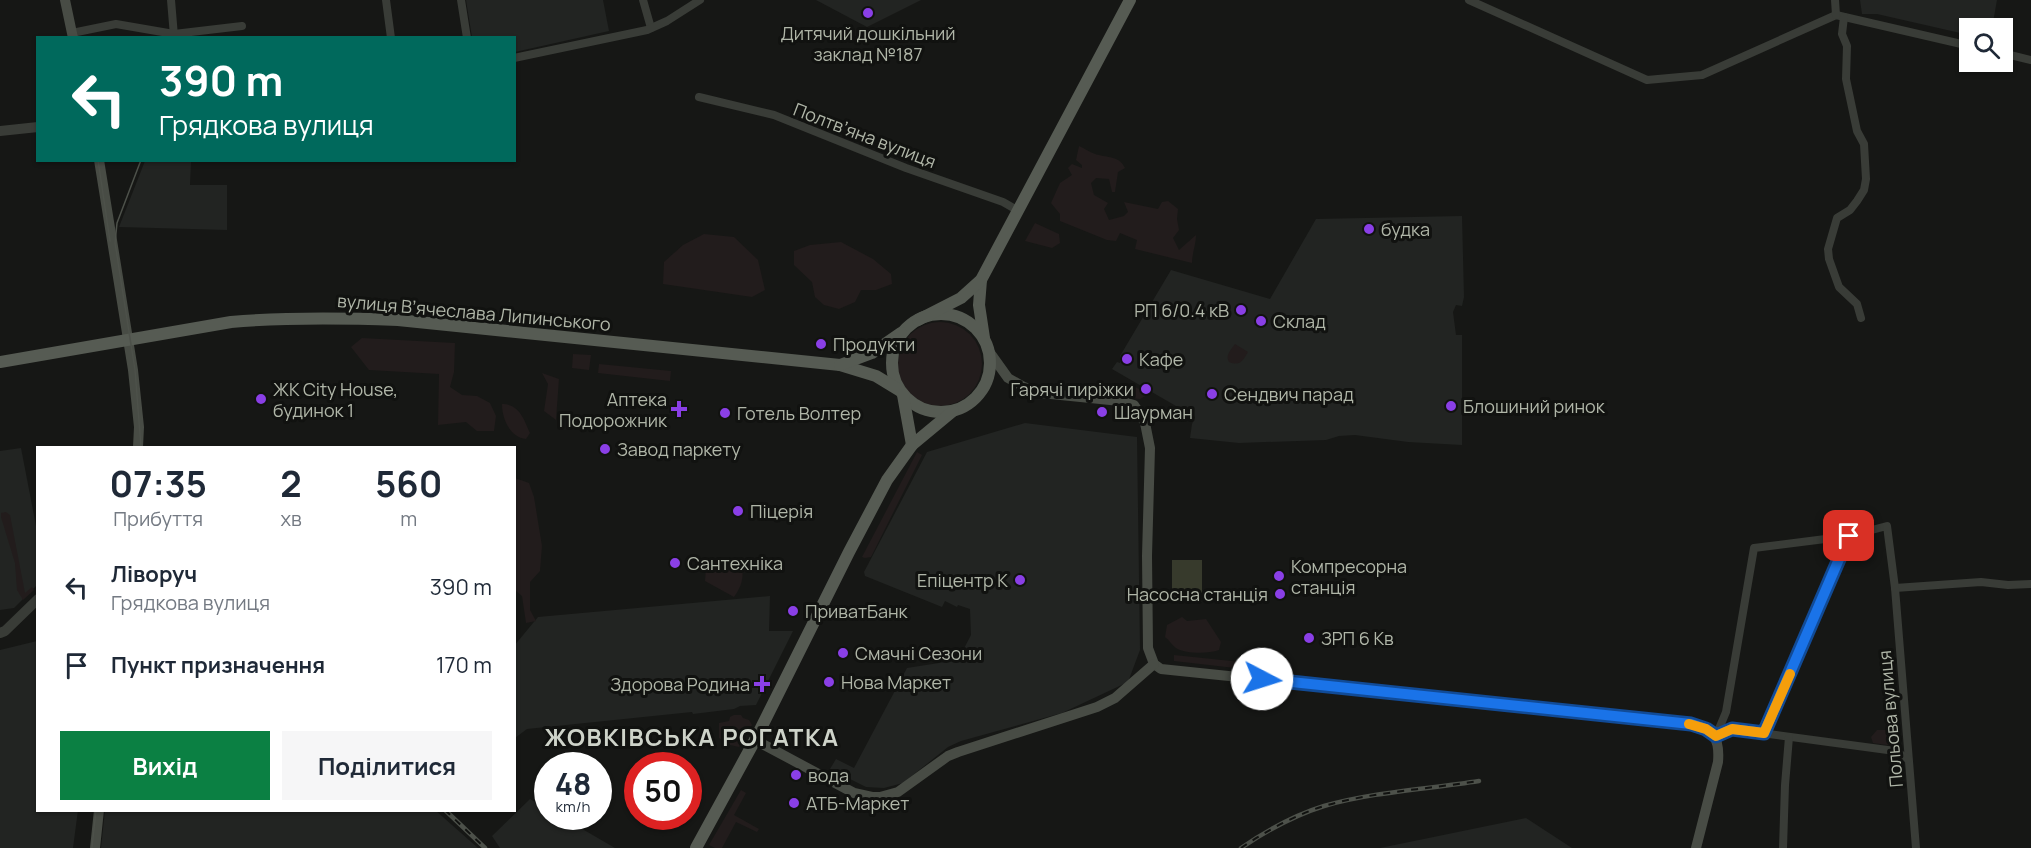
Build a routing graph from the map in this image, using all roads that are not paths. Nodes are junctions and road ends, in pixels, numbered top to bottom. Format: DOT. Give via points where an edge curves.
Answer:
graph roads {
  1 [pos="65,0"];
  2 [pos="171,0"];
  3 [pos="386,0"];
  4 [pos="461,0"];
  5 [pos="643,0"];
  6 [pos="700,0"];
  7 [pos="1130,0"];
  8 [pos="1469,0"];
  9 [pos="1835,0"];
  10 [pos="1840,16"];
  11 [pos="242,26"];
  12 [pos="651,28"];
  13 [pos="73,35"];
  14 [pos="174,36"];
  15 [pos="391,36"];
  16 [pos="467,36"];
  17 [pos="1959,43"];
  18 [pos="2013,56"];
  19 [pos="516,58"];
  20 [pos="2031,60"];
  21 [pos="699,97"];
  22 [pos="36,127"];
  23 [pos="0,130"];
  24 [pos="99,162"];
  25 [pos="1017,210"];
  26 [pos="981,280"];
  27 [pos="1862,318"];
  28 [pos="918,320"];
  29 [pos="904,330"];
  30 [pos="128,339"];
  31 [pos="987,346"];
  32 [pos="0,362"];
  33 [pos="840,365"];
  34 [pos="901,393"];
  35 [pos="953,411"];
  36 [pos="912,445"];
  37 [pos="138,446"];
  38 [pos="1849,536"];
  39 [pos="2031,584"];
  40 [pos="1895,588"];
  41 [pos="36,601"];
  42 [pos="0,633"];
  43 [pos="1154,664"];
  44 [pos="1764,733"];
  45 [pos="1716,736"];
  46 [pos="1789,737"];
  47 [pos="755,740"];
  48 [pos="1908,759"];
  49 [pos="99,812"];
  50 [pos="95,848"];
  51 [pos="696,848"];
  52 [pos="1696,848"];
  53 [pos="1783,848"];
  54 [pos="1916,848"];
  1 -- 13 [label="main road"];
  2 -- 14 [label="street"];
  3 -- 15 [label="street"];
  4 -- 16 [label="street"];
  5 -- 12 [label="street"];
  6 -- 12 [label="street"];
  7 -- 25 [label="main road"];
  8 -- 10 [label="street" via="1647,80 1702,75"];
  9 -- 10 [label="street"];
  10 -- 17 [label="street"];
  10 -- 27 [label="street" via="1847,46 1846,79 1857,131 1864,144 1866,179 1857,201 1837,218 1828,249 1839,287 1857,304"];
  11 -- 14 [label="street"];
  12 -- 19 [label="street"];
  13 -- 14 [label="street" via="116,24"];
  18 -- 20 [label="street"];
  21 -- 25 [label="street, Полтвʼяна вулиця" via="774,116"];
  22 -- 23 [label="street"];
  24 -- 30 [label="main road"];
  25 -- 26 [label="main road"];
  26 -- 28 [label="main road" via="961,298"];
  26 -- 31 [label="main road" via="979,305"];
  28 -- 29 [label="main road"];
  28 -- 31 [label="main road" via="939,315 962,319"];
  29 -- 33 [label="main road, вулиця Вʼячеслава Липинського" via="872,353"];
  29 -- 34 [label="main road" via="892,360"];
  30 -- 32 [label="main road, вулиця Вʼячеслава Липинського"];
  30 -- 33 [label="main road, вулиця Вʼячеслава Липинського" via="231,322 365,318"];
  30 -- 37 [label="main road"];
  31 -- 35 [label="main road" via="990,362 985,385 970,403"];
  31 -- 43 [label="main road" via="1008,378 1024,387 1041,393 1134,405 1145,423 1150,448 1148,648"];
  33 -- 34 [label="main road, вулиця Вʼячеслава Липинського" via="876,376"];
  34 -- 35 [label="main road" via="921,408"];
  34 -- 36 [label="main road"];
  35 -- 36 [label="main road"];
  36 -- 47 [label="main road" via="887,480 855,540"];
  38 -- 40 [label="street, Польова вулиця" via="1887,526"];
  38 -- 44 [label="street"];
  38 -- 45 [label="street" via="1754,548 1726,712"];
  39 -- 40 [label="street" via="1981,582"];
  40 -- 48 [label="street, Польова вулиця"];
  41 -- 42 [label="street"];
  43 -- 45 [label="main road" via="1170,671 1691,724"];
  43 -- 47 [label="main road" via="1115,698 1097,707 948,756 898,792 880,797 854,794"];
  44 -- 45 [label="street" via="1732,729"];
  44 -- 46 [label="street"];
  45 -- 52 [label="main road" via="1718,762"];
  46 -- 48 [label="street" via="1895,751"];
  46 -- 53 [label="street"];
  47 -- 51 [label="main road"];
  48 -- 54 [label="street, Польова вулиця"];
  49 -- 50 [label="main road"];
}
